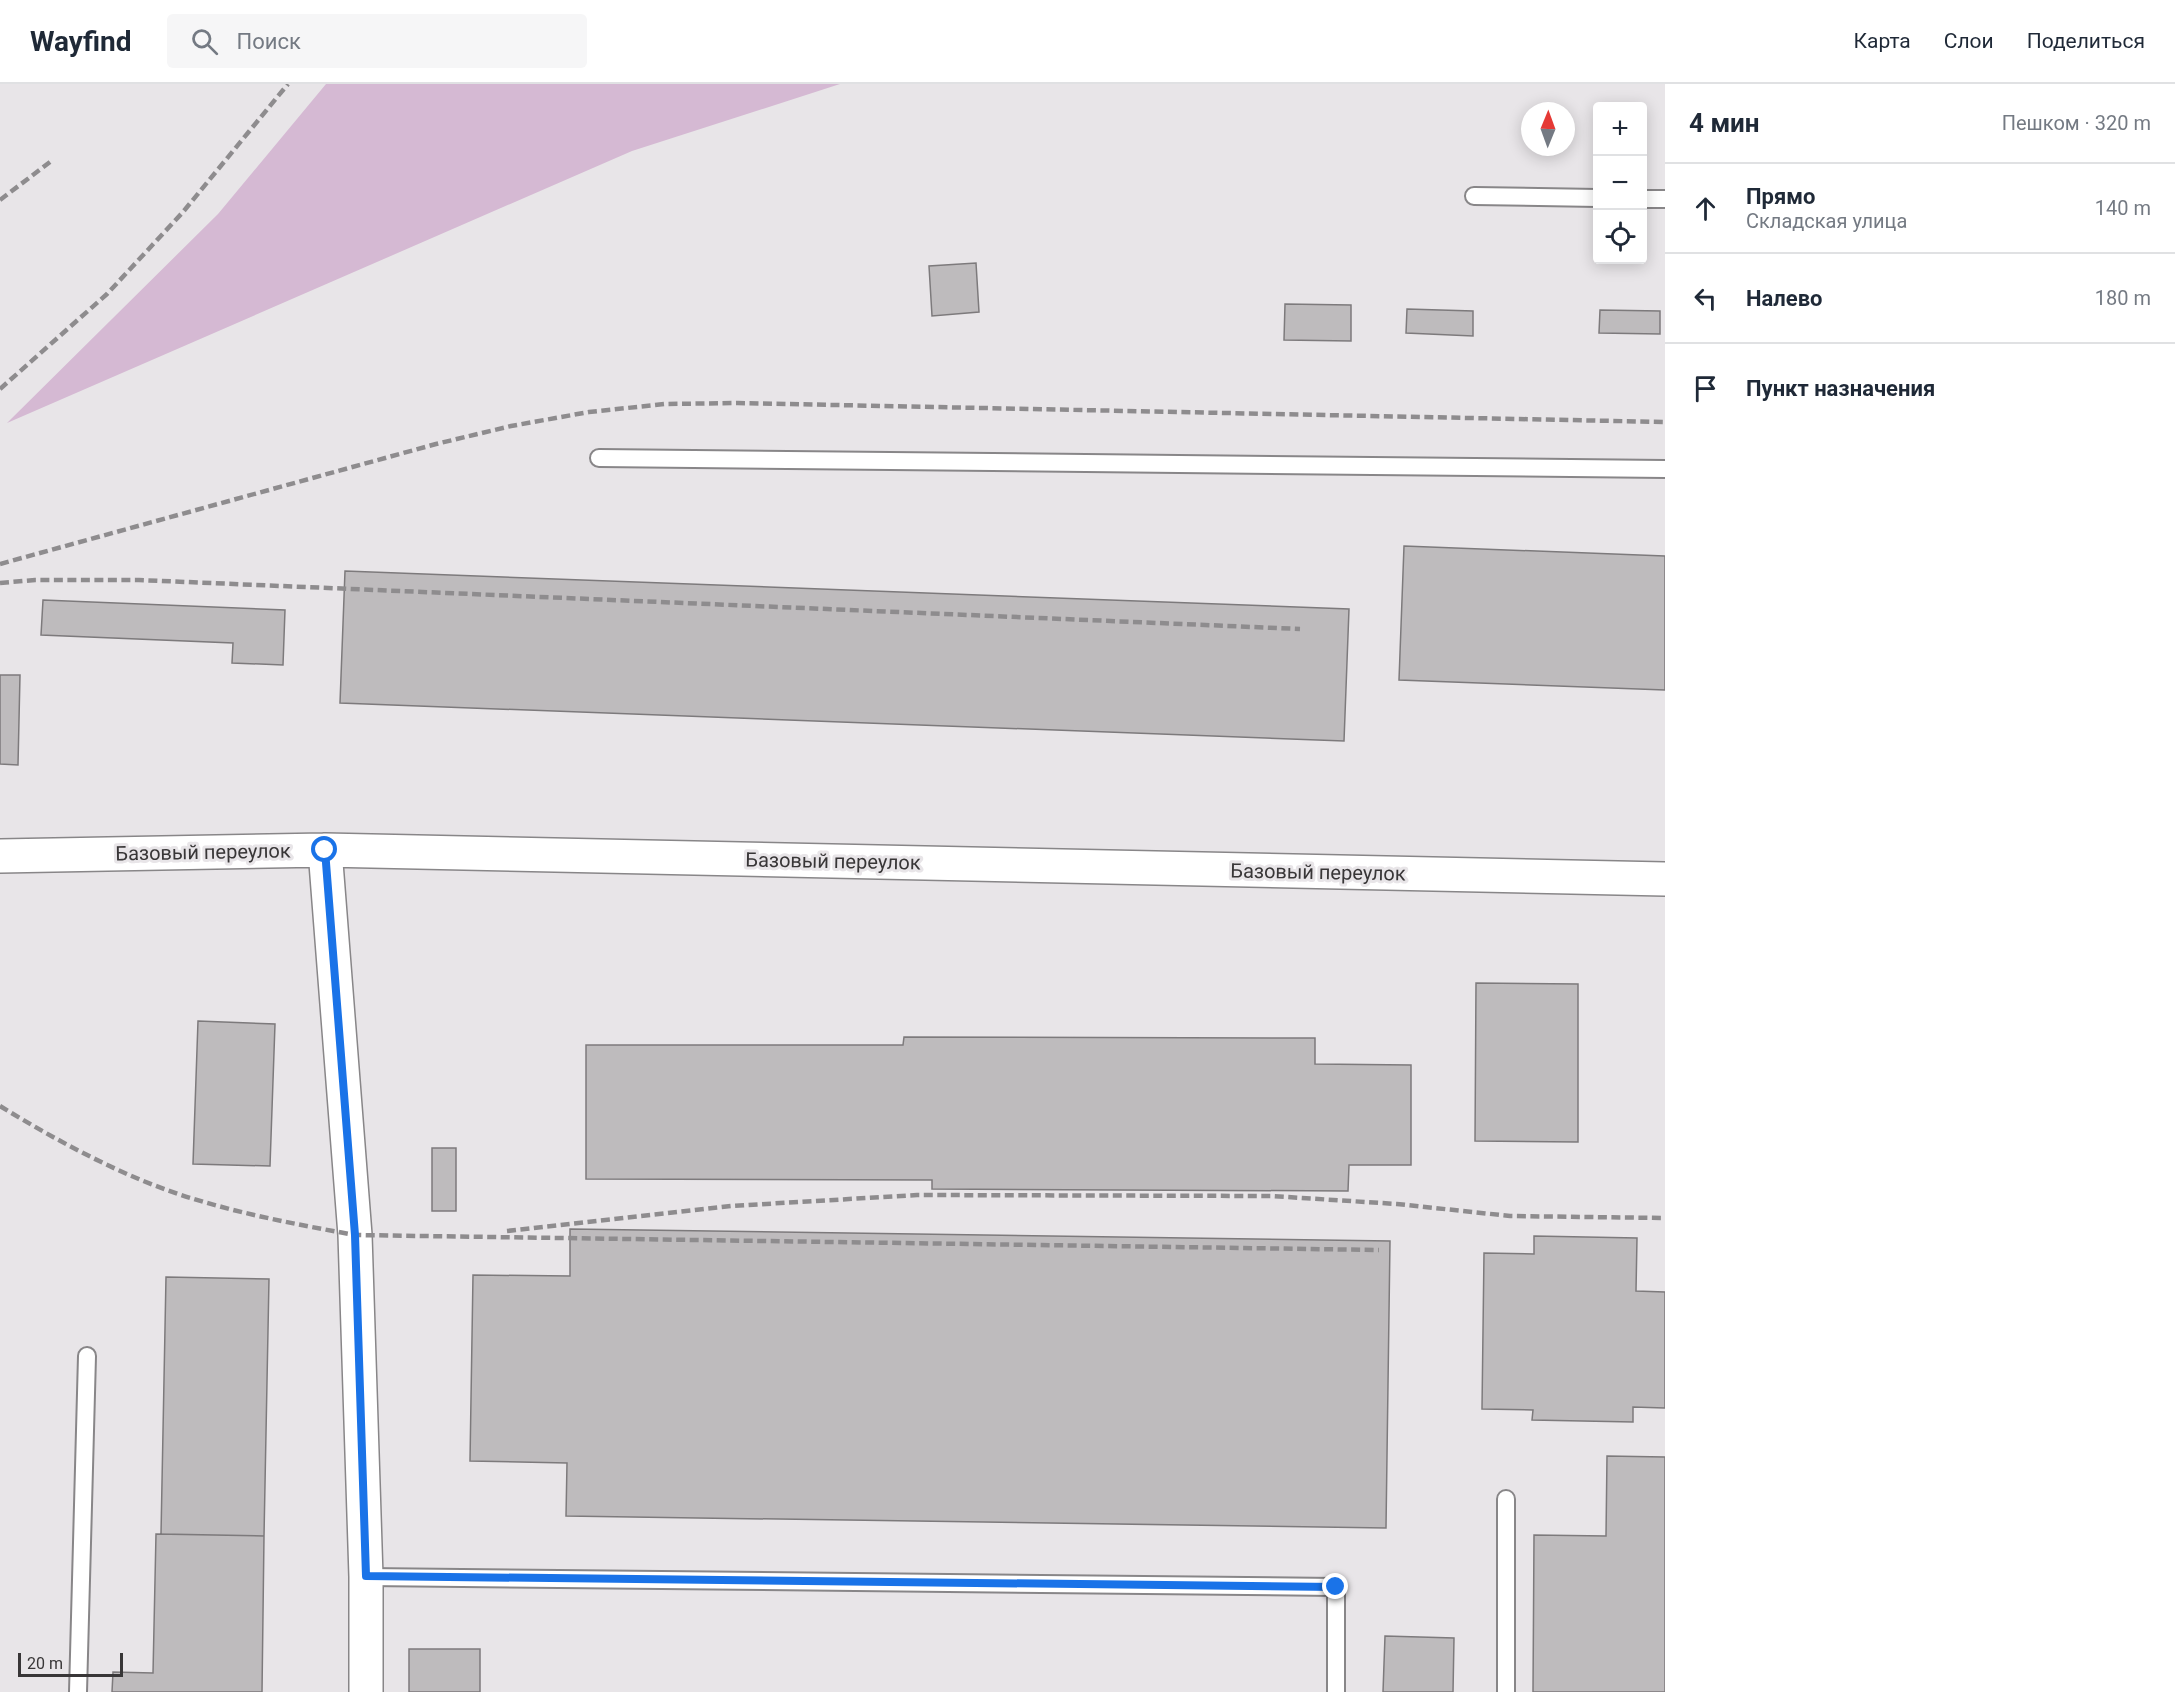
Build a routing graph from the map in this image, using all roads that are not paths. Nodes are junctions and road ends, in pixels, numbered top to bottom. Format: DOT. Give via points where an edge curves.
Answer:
graph roads {
  1 [pos="1474,196"];
  2 [pos="1593,198"];
  3 [pos="1647,199"];
  4 [pos="1665,199"];
  5 [pos="599,458"];
  6 [pos="1665,469"];
  7 [pos="325,850"];
  8 [pos="0,856"];
  9 [pos="1665,879"];
  10 [pos="87,1356"];
  11 [pos="1506,1499"];
  12 [pos="366,1576"];
  13 [pos="78,1692"];
  14 [pos="366,1692"];
  15 [pos="1336,1692"];
  16 [pos="1506,1692"];
  1 -- 2 [label="lane"];
  3 -- 4 [label="lane"];
  5 -- 6 [label="lane"];
  7 -- 8 [label="street, Базовый переулок"];
  7 -- 9 [label="street, Базовый переулок"];
  7 -- 12 [label="street" via="355,1235"];
  10 -- 13 [label="lane"];
  11 -- 16 [label="lane"];
  12 -- 14 [label="street"];
  12 -- 15 [label="lane" via="1336,1587"];
}
